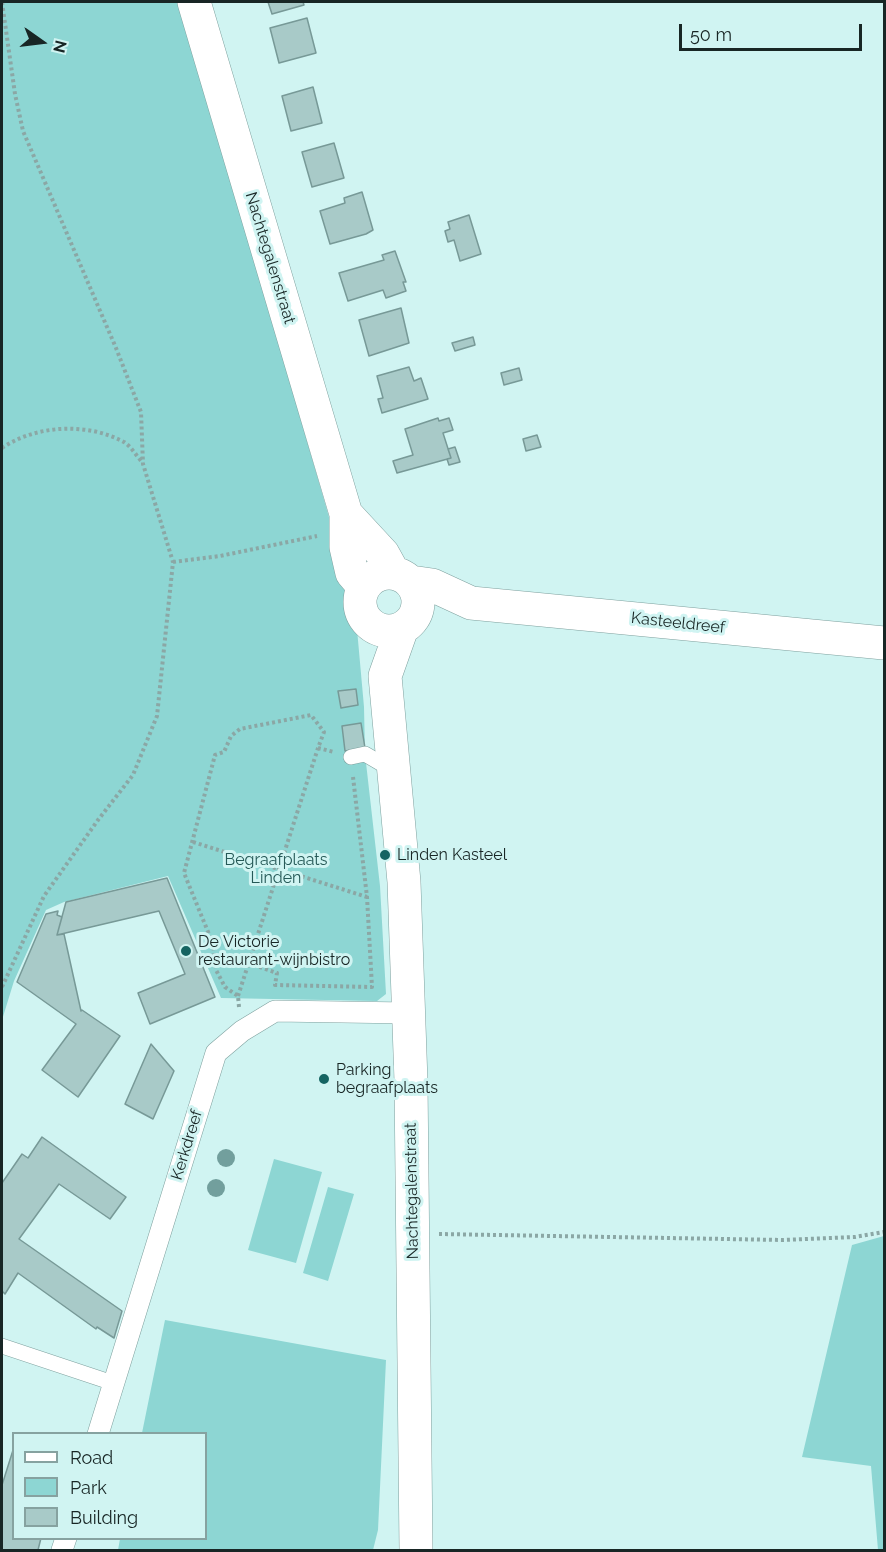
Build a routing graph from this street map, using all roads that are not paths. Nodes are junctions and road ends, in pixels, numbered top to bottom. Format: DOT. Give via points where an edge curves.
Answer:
graph roads {
  1 [pos="194,2"];
  2 [pos="346,514"];
  3 [pos="402,577"];
  4 [pos="364,587"];
  5 [pos="471,603"];
  6 [pos="396,624"];
  7 [pos="885,643"];
  8 [pos="351,757"];
  9 [pos="394,771"];
  10 [pos="408,1013"];
  11 [pos="2,1346"];
  12 [pos="113,1383"];
  13 [pos="100,1432"];
  14 [pos="416,1551"];
  1 -- 2 [label="street, Nachtegalenstraat"];
  2 -- 3 [label="street, Nachtegalenstraat"];
  2 -- 4 [label="street, Nachtegalenstraat" via="346,547 352,573"];
  3 -- 4 [label="street" via="384,573 373,577"];
  3 -- 5 [label="street, Kasteeldreef" via="432,585"];
  3 -- 6 [label="street, Nachtegalenstraat" via="418,594 418,606"];
  4 -- 6 [label="street" via="360,597 366,620"];
  5 -- 6 [label="street, Kasteeldreef"];
  5 -- 7 [label="street, Kasteeldreef"];
  6 -- 9 [label="street, Nachtegalenstraat" via="369,660 388,724"];
  8 -- 9 [label="lane" via="365,754"];
  9 -- 10 [label="street, Nachtegalenstraat" via="404,882"];
  10 -- 12 [label="street, Kerkdreef" via="276,1011 242,1031 216,1053"];
  10 -- 14 [label="street, Nachtegalenstraat"];
  11 -- 12 [label="lane"];
  12 -- 13 [label="street, Kerkdreef"];
}
